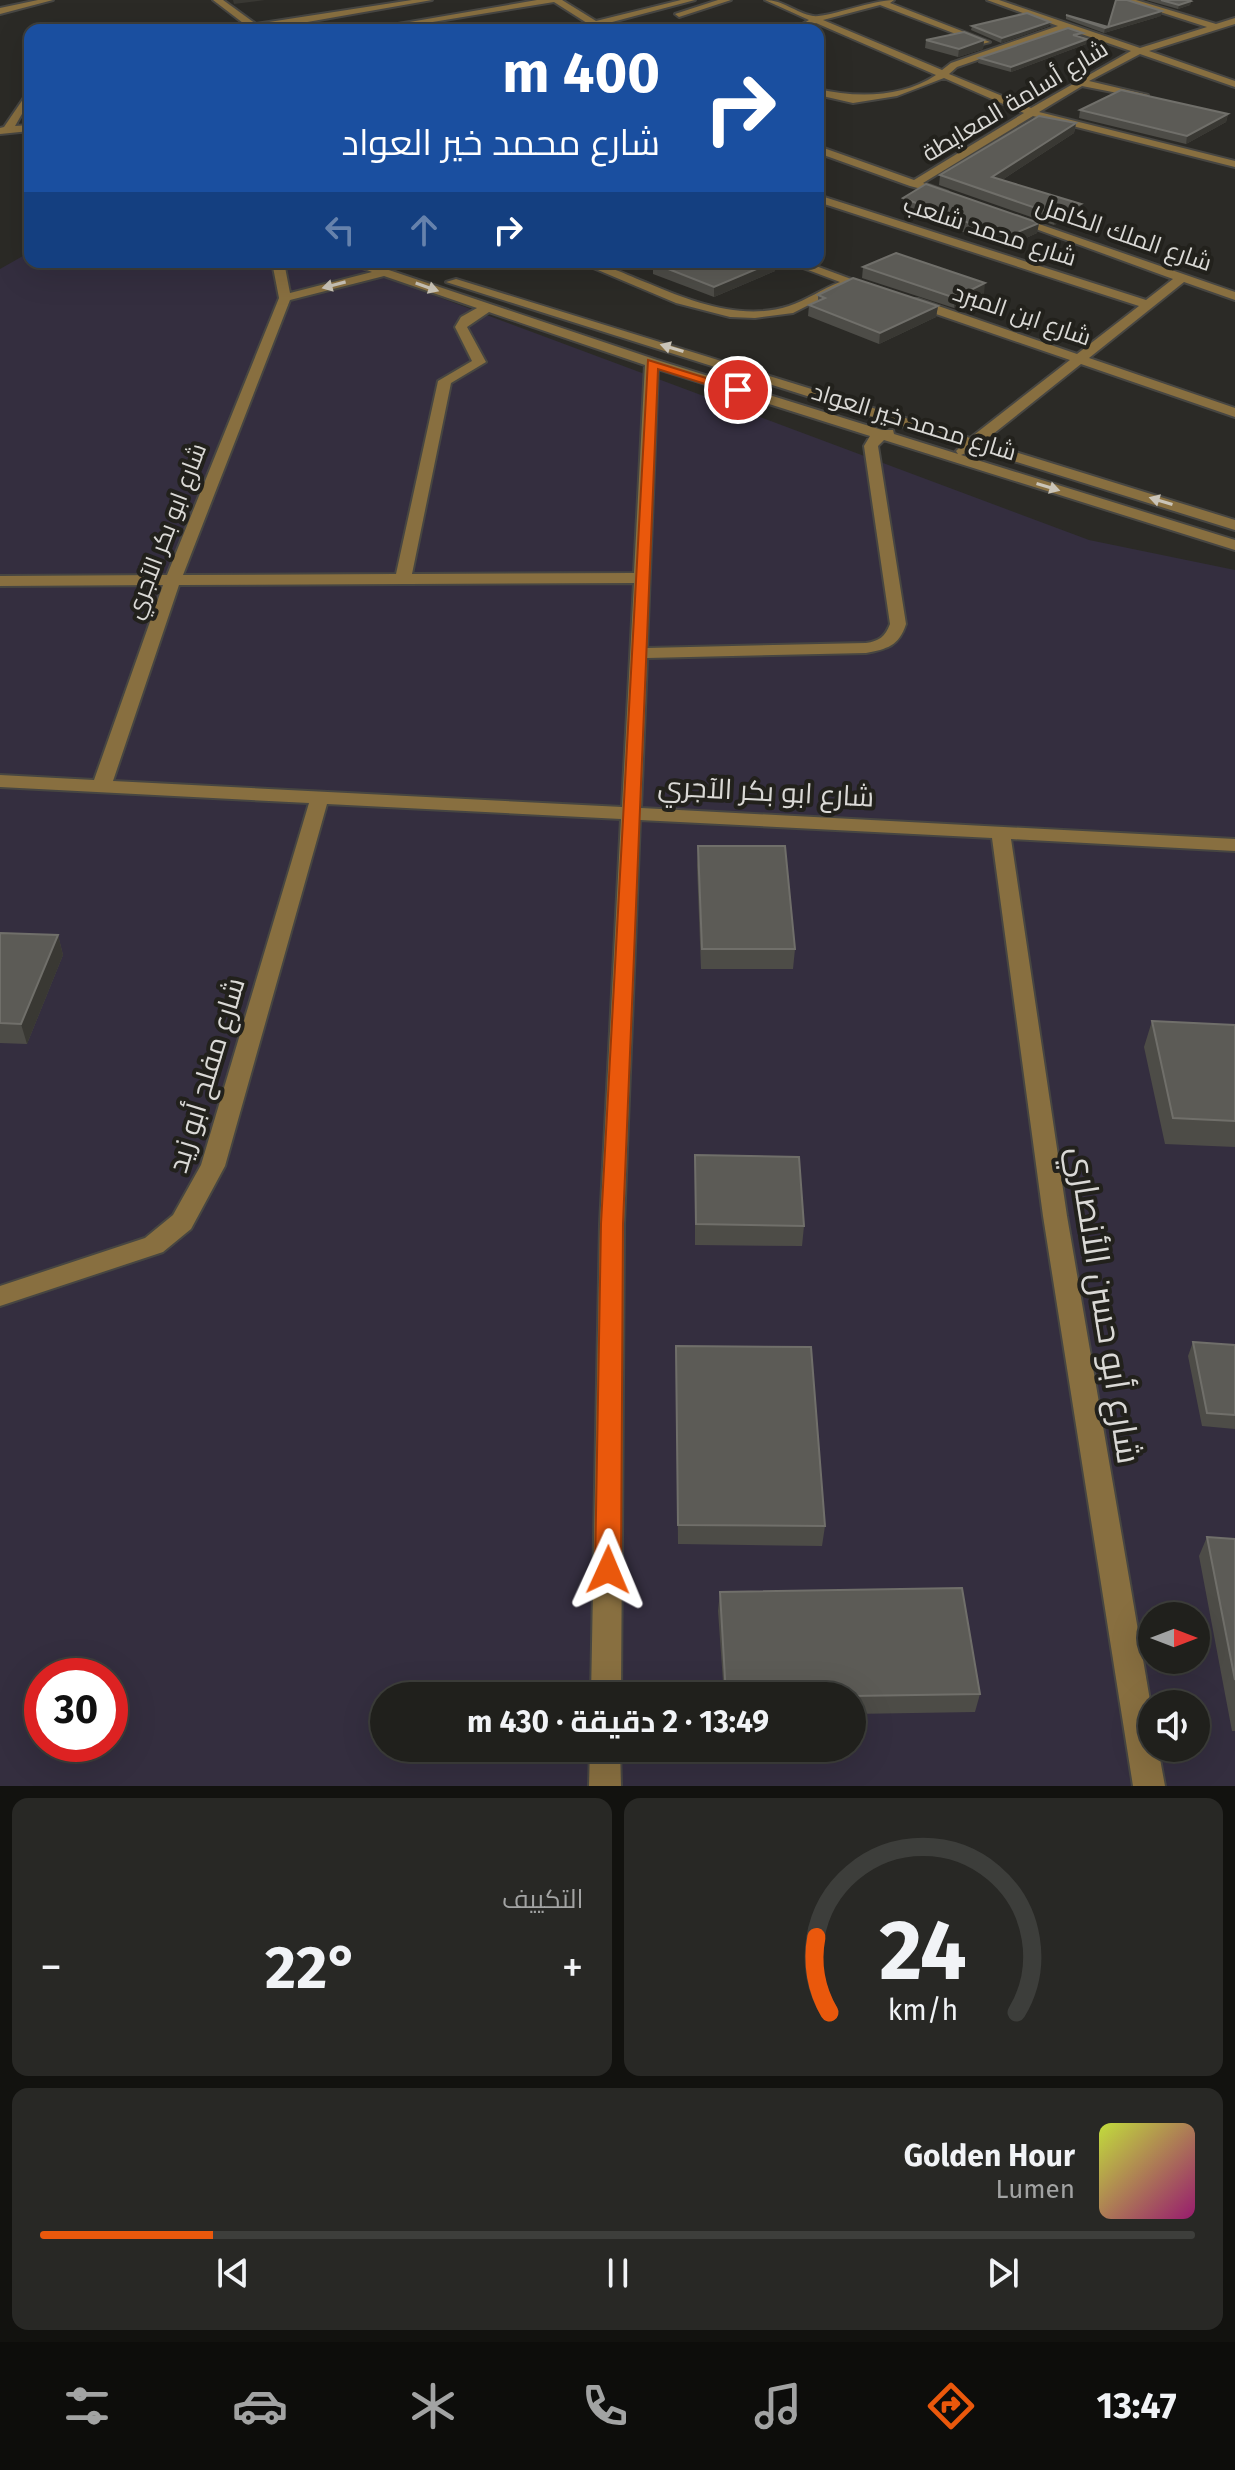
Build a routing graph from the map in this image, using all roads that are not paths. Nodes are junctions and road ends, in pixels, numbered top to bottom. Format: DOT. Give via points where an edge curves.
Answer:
graph roads {
  1 [pos="49,0"];
  2 [pos="217,0"];
  3 [pos="428,0"];
  4 [pos="554,0"];
  5 [pos="691,0"];
  6 [pos="727,0"];
  7 [pos="769,0"];
  8 [pos="991,0"];
  9 [pos="1127,0"];
  10 [pos="415,1"];
  11 [pos="885,1"];
  12 [pos="0,11"];
  13 [pos="817,20"];
  14 [pos="1235,21"];
  15 [pos="249,24"];
  16 [pos="284,24"];
  17 [pos="404,24"];
  18 [pos="594,24"];
  19 [pos="600,24"];
  20 [pos="639,24"];
  21 [pos="809,24"];
  22 [pos="1064,27"];
  23 [pos="1216,27"];
  24 [pos="1001,49"];
  25 [pos="1137,52"];
  26 [pos="941,74"];
  27 [pos="1083,83"];
  28 [pos="1235,84"];
  29 [pos="824,94"];
  30 [pos="1161,100"];
  31 [pos="24,101"];
  32 [pos="1033,113"];
  33 [pos="24,114"];
  34 [pos="0,115"];
  35 [pos="14,115"];
  36 [pos="24,128"];
  37 [pos="4,130"];
  38 [pos="824,151"];
  39 [pos="1235,164"];
  40 [pos="914,184"];
  41 [pos="954,198"];
  42 [pos="824,200"];
  43 [pos="995,212"];
  44 [pos="279,268"];
  45 [pos="369,268"];
  46 [pos="414,268"];
  47 [pos="601,268"];
  48 [pos="810,268"];
  49 [pos="383,273"];
  50 [pos="1183,277"];
  51 [pos="849,282"];
  52 [pos="892,295"];
  53 [pos="1235,296"];
  54 [pos="285,298"];
  55 [pos="906,300"];
  56 [pos="1148,305"];
  57 [pos="487,308"];
  58 [pos="1082,359"];
  59 [pos="652,363"];
  60 [pos="1235,413"];
  61 [pos="906,423"];
  62 [pos="882,436"];
  63 [pos="971,444"];
  64 [pos="955,458"];
  65 [pos="1235,525"];
  66 [pos="1235,545"];
  67 [pos="643,578"];
  68 [pos="403,579"];
  69 [pos="0,581"];
  70 [pos="172,582"];
  71 [pos="640,653"];
  72 [pos="0,781"];
  73 [pos="102,785"];
  74 [pos="320,797"];
  75 [pos="630,811"];
  76 [pos="1001,834"];
  77 [pos="1235,845"];
  78 [pos="0,1296"];
  79 [pos="606,1682"];
  80 [pos="605,1762"];
  81 [pos="605,1786"];
  82 [pos="1149,1786"];
  1 -- 12 [label="street"];
  2 -- 15 [label="street"];
  3 -- 10 [label="street"];
  4 -- 17 [label="street"];
  4 -- 18 [label="street"];
  5 -- 19 [label="street"];
  6 -- 20 [label="street"];
  7 -- 13 [label="street"];
  8 -- 22 [label="street"];
  9 -- 23 [label="street"];
  10 -- 16 [label="street"];
  11 -- 13 [label="street"];
  11 -- 24 [label="street"];
  13 -- 21 [label="street"];
  13 -- 26 [label="street"];
  14 -- 23 [label="street, شارع أسامة المعايطة"];
  22 -- 24 [label="street"];
  22 -- 25 [label="street"];
  23 -- 25 [label="street, شارع أسامة المعايطة"];
  24 -- 26 [label="street"];
  25 -- 27 [label="street, شارع أسامة المعايطة"];
  25 -- 28 [label="street"];
  26 -- 29 [label="street" via="915,88 874,99"];
  26 -- 32 [label="street"];
  27 -- 30 [label="street"];
  27 -- 32 [label="street, شارع أسامة المعايطة"];
  31 -- 35 [label="street"];
  32 -- 39 [label="street"];
  32 -- 40 [label="street, شارع أسامة المعايطة"];
  33 -- 35 [label="street"];
  34 -- 35 [label="street"];
  35 -- 37 [label="street"];
  36 -- 37 [label="street"];
  38 -- 40 [label="street"];
  40 -- 41 [label="street"];
  42 -- 56 [label="street, شارع محمد شلعب"];
  43 -- 50 [label="street, شارع الملك الكامل"];
  44 -- 54 [label="street"];
  45 -- 49 [label="street, شارع محمد خير العواد"];
  61 -- 46 [label="street, شارع محمد خير العواد, one-way"];
  47 -- 51 [label="street" via="732,314 799,307"];
  48 -- 51 [label="street"];
  49 -- 54 [label="street, one-way"];
  49 -- 57 [label="street, شارع محمد خير العواد, one-way"];
  50 -- 53 [label="street, شارع الملك الكامل"];
  50 -- 56 [label="street"];
  51 -- 52 [label="street"];
  54 -- 70 [label="street, شارع ابو بكر الآجري"];
  55 -- 58 [label="street, شارع ابن المبرد"];
  56 -- 58 [label="street"];
  57 -- 59 [label="street, شارع محمد خير العواد"];
  57 -- 68 [label="street" via="461,327 479,362 445,381"];
  58 -- 60 [label="street, شارع ابن المبرد"];
  58 -- 63 [label="street"];
  59 -- 62 [label="street, شارع محمد خير العواد"];
  59 -- 67 [label="street"];
  61 -- 62 [label="street"];
  61 -- 63 [label="street, شارع محمد خير العواد"];
  62 -- 64 [label="street, شارع محمد خير العواد"];
  62 -- 71 [label="street" via="871,446 871,462 898,624 894,636 866,648"];
  63 -- 64 [label="street"];
  65 -- 63 [label="street, شارع محمد خير العواد, one-way"];
  64 -- 66 [label="street, شارع محمد خير العواد, one-way"];
  67 -- 68 [label="street"];
  67 -- 71 [label="street"];
  68 -- 70 [label="street"];
  69 -- 70 [label="street"];
  70 -- 73 [label="street, شارع ابو بكر الآجري"];
  71 -- 75 [label="street"];
  72 -- 73 [label="street, شارع ابو بكر الآجري"];
  73 -- 74 [label="street, شارع ابو بكر الآجري"];
  74 -- 75 [label="street, شارع ابو بكر الآجري"];
  74 -- 78 [label="street, شارع مفلح أبو زيد" via="213,1166 182,1222 154,1245"];
  75 -- 76 [label="street, شارع ابو بكر الآجري"];
  75 -- 79 [label="street" via="612,1224"];
  76 -- 77 [label="street, شارع ابو بكر الآجري"];
  76 -- 82 [label="street, شارع أبو حسن الأنصاري" via="1055,1216"];
  80 -- 81 [label="street"];
}
